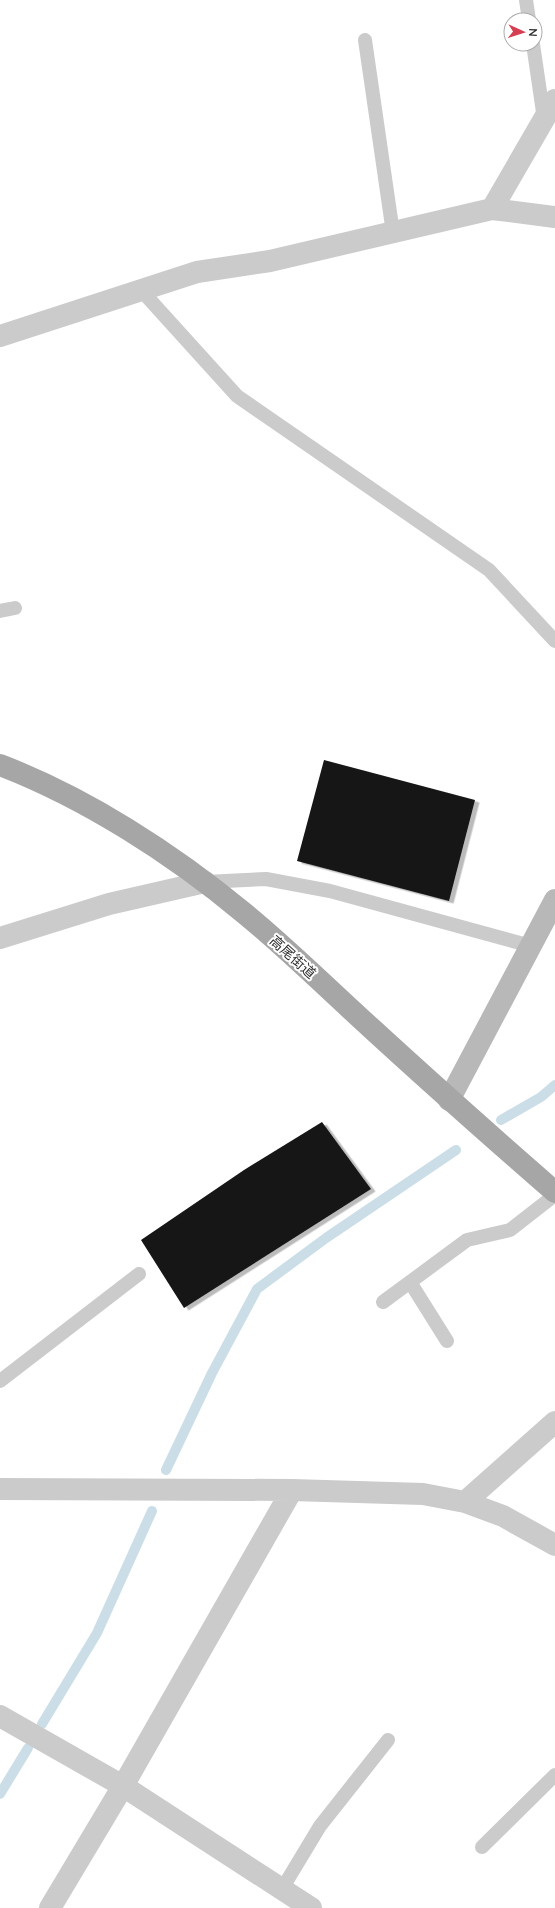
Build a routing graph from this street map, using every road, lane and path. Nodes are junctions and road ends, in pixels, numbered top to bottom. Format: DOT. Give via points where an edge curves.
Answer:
graph roads {
  1 [pos="526,0"];
  2 [pos="528,12"];
  3 [pos="365,40"];
  4 [pos="533,52"];
  5 [pos="555,100"];
  6 [pos="544,119"];
  7 [pos="492,209"];
  8 [pos="555,217"];
  9 [pos="393,233"];
  10 [pos="141,290"];
  11 [pos="0,336"];
  12 [pos="15,608"];
  13 [pos="0,611"];
  14 [pos="555,641"];
  15 [pos="0,765"];
  16 [pos="205,882"];
  17 [pos="555,900"];
  18 [pos="0,938"];
  19 [pos="531,946"];
  20 [pos="449,1100"];
  21 [pos="555,1194"];
  22 [pos="139,1274"];
  23 [pos="410,1282"];
  24 [pos="383,1302"];
  25 [pos="447,1341"];
  26 [pos="0,1381"];
  27 [pos="555,1422"];
  28 [pos="0,1489"];
  29 [pos="292,1490"];
  30 [pos="464,1502"];
  31 [pos="555,1545"];
  32 [pos="0,1716"];
  33 [pos="388,1740"];
  34 [pos="555,1776"];
  35 [pos="123,1786"];
  36 [pos="482,1847"];
  37 [pos="282,1889"];
  38 [pos="50,1908"];
  39 [pos="311,1908"];
  1 -- 2 [label="lane"];
  3 -- 9 [label="lane"];
  4 -- 6 [label="lane"];
  5 -- 6 [label="street"];
  6 -- 7 [label="street"];
  7 -- 8 [label="street"];
  7 -- 9 [label="street"];
  9 -- 10 [label="street" via="270,261 197,272"];
  10 -- 11 [label="street"];
  10 -- 14 [label="lane" via="237,396 489,570"];
  12 -- 13 [label="lane"];
  15 -- 16 [label="main road, 高尾街道" via="35,778 124,827"];
  16 -- 18 [label="street" via="109,904"];
  16 -- 19 [label="lane" via="266,879 330,891"];
  16 -- 20 [label="main road, 高尾街道" via="245,914"];
  17 -- 19 [label="street"];
  19 -- 20 [label="street"];
  20 -- 21 [label="main road, 高尾街道"];
  21 -- 23 [label="lane" via="510,1230 467,1240"];
  22 -- 26 [label="lane"];
  23 -- 24 [label="lane"];
  23 -- 25 [label="lane"];
  27 -- 30 [label="street"];
  28 -- 29 [label="street"];
  29 -- 30 [label="street" via="423,1494"];
  29 -- 35 [label="street"];
  30 -- 31 [label="street" via="503,1516"];
  32 -- 35 [label="street"];
  33 -- 37 [label="lane" via="320,1826"];
  34 -- 36 [label="lane"];
  35 -- 37 [label="street"];
  35 -- 38 [label="street"];
  37 -- 39 [label="street"];
}
